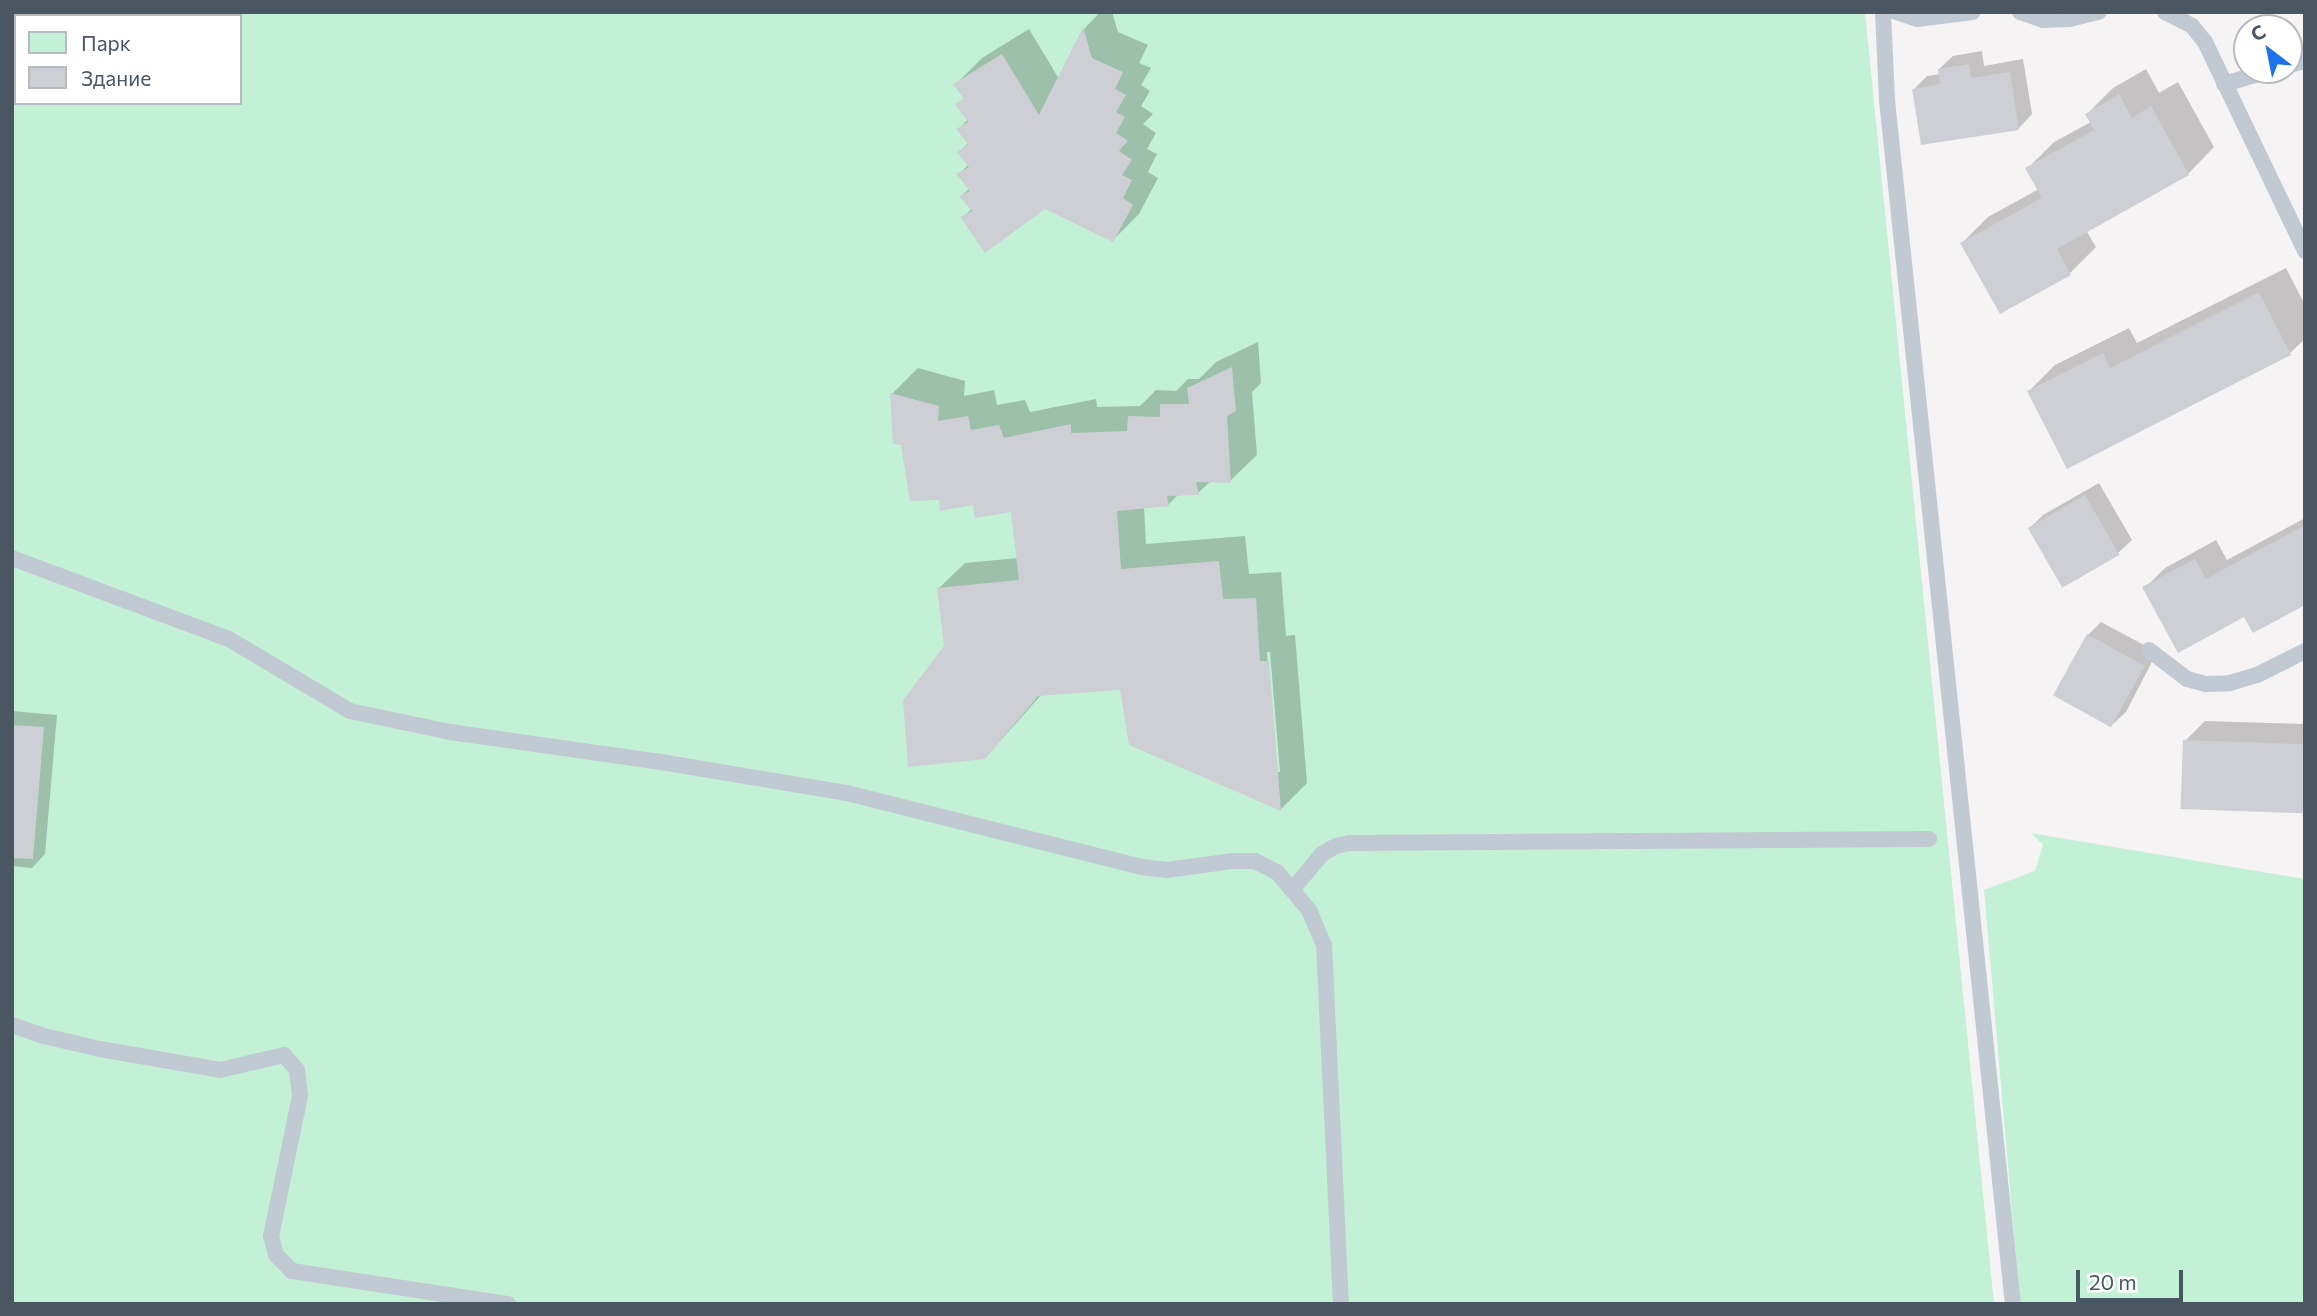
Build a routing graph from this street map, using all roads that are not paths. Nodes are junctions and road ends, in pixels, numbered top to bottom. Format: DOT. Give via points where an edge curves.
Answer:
graph roads {
  1 [pos="1883,12"];
  2 [pos="1896,12"];
  3 [pos="1973,12"];
  4 [pos="2020,12"];
  5 [pos="2099,12"];
  6 [pos="2165,12"];
  7 [pos="2233,81"];
  8 [pos="2224,84"];
  9 [pos="2305,251"];
  10 [pos="12,558"];
  11 [pos="2149,650"];
  12 [pos="2305,651"];
  13 [pos="1929,839"];
  14 [pos="1292,890"];
  15 [pos="12,1025"];
  16 [pos="508,1304"];
  17 [pos="1341,1304"];
  18 [pos="2012,1304"];
  1 -- 18 [label="lane" via="1887,100"];
  2 -- 3 [label="lane" via="1917,19"];
  4 -- 5 [label="lane" via="2043,20"];
  6 -- 8 [label="lane" via="2192,26 2205,41"];
  7 -- 8 [label="lane"];
  8 -- 9 [label="lane"];
  10 -- 14 [label="lane" via="229,639 350,711 450,732 846,793 1142,867 1167,870 1255,862 1277,872"];
  11 -- 12 [label="lane" via="2187,679 2206,684 2257,675"];
  13 -- 14 [label="lane" via="1350,843 1322,855"];
  14 -- 17 [label="lane" via="1310,910 1324,945"];
  15 -- 16 [label="lane" via="89,1046 220,1070 284,1055 297,1070 300,1096 271,1236 276,1255 292,1271"];
}
